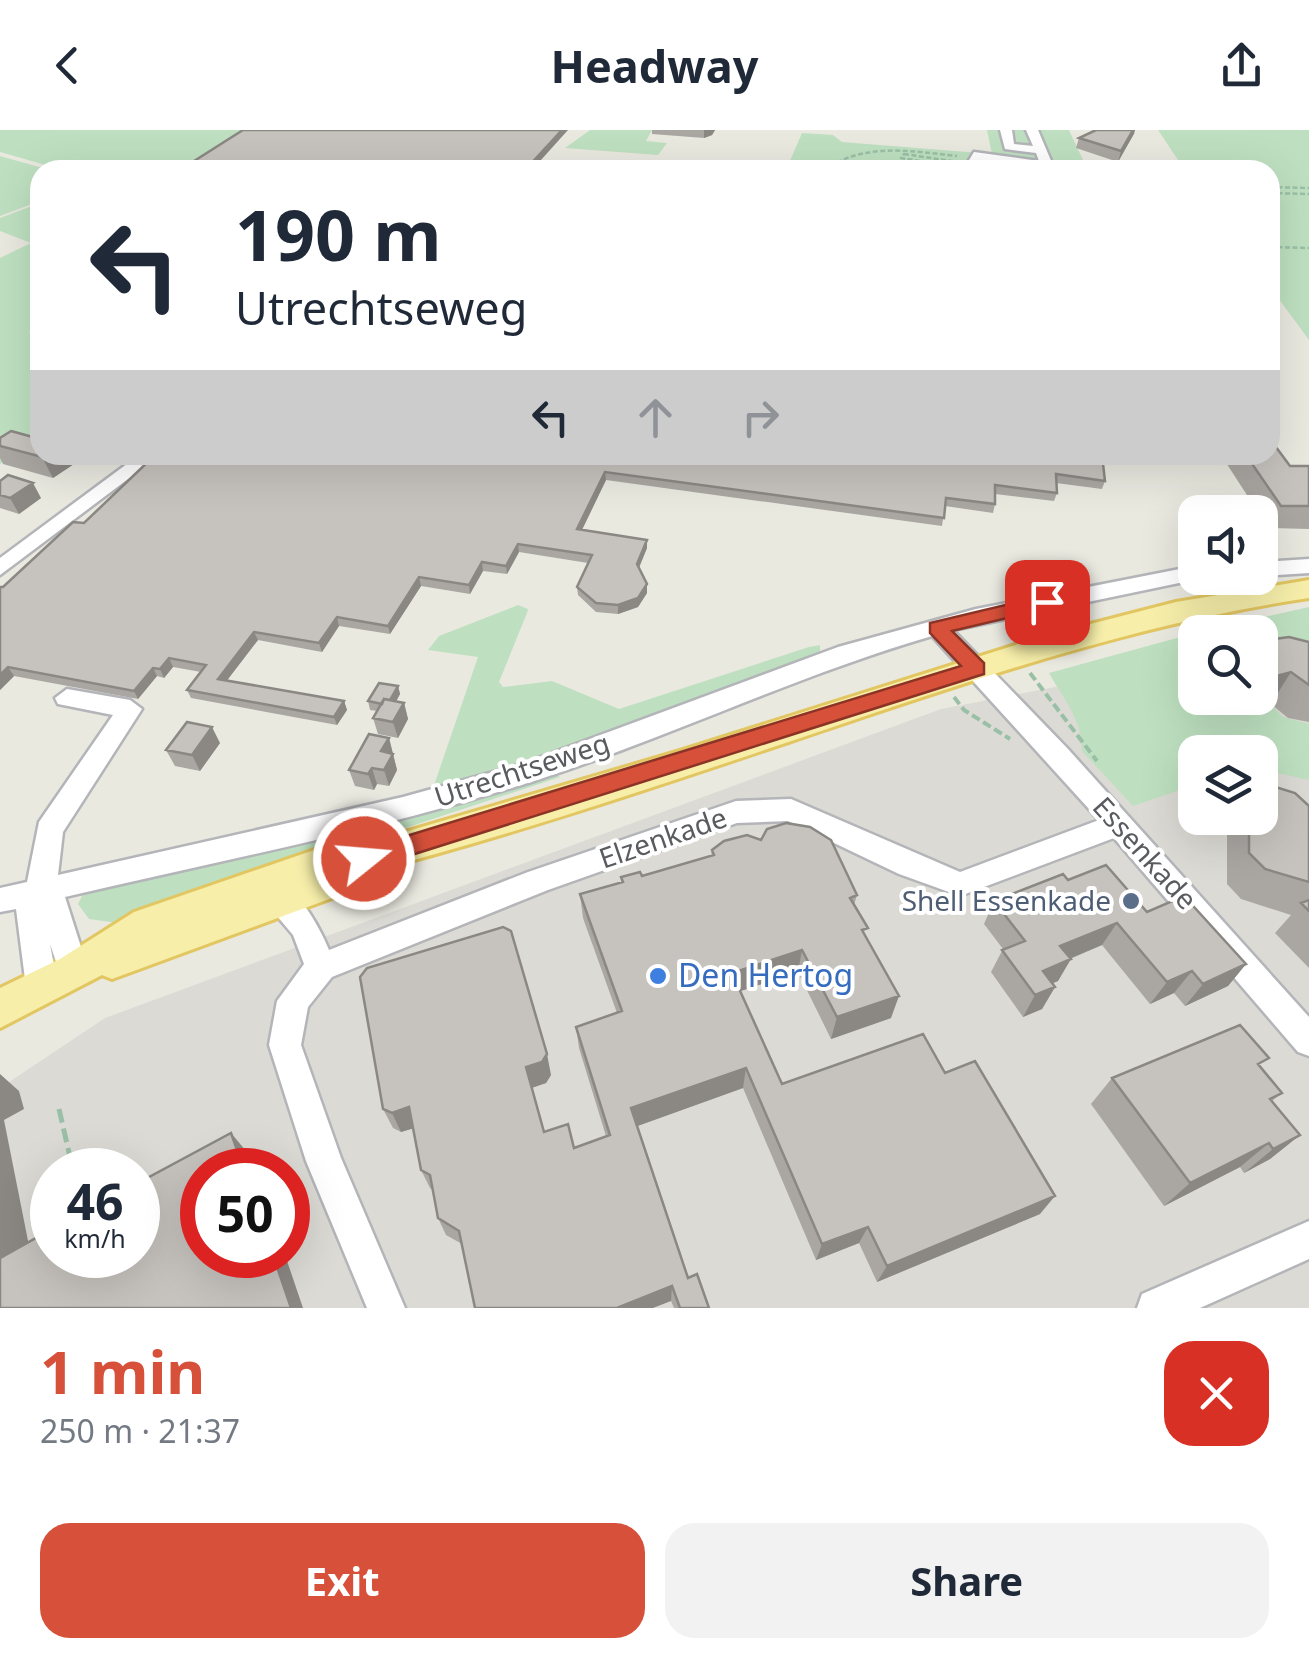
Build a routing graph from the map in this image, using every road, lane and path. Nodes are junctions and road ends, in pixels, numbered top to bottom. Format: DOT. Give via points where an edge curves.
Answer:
graph roads {
  1 [pos="1006,130"];
  2 [pos="1032,130"];
  3 [pos="1041,150"];
  4 [pos="840,160"];
  5 [pos="914,160"];
  6 [pos="938,160"];
  7 [pos="944,160"];
  8 [pos="1045,160"];
  9 [pos="1280,188"];
  10 [pos="1308,191"];
  11 [pos="1280,192"];
  12 [pos="1280,247"];
  13 [pos="1309,248"];
  14 [pos="137,465"];
  15 [pos="1309,566"];
  16 [pos="0,568"];
  17 [pos="1278,568"];
  18 [pos="1178,577"];
  19 [pos="1309,589"];
  20 [pos="937,628"];
  21 [pos="1016,654"];
  22 [pos="976,669"];
  23 [pos="940,680"];
  24 [pos="67,698"];
  25 [pos="1015,741"];
  26 [pos="1103,770"];
  27 [pos="1117,825"];
  28 [pos="39,892"];
  29 [pos="269,892"];
  30 [pos="0,900"];
  31 [pos="321,967"];
  32 [pos="58,979"];
  33 [pos="0,1009"];
  34 [pos="1309,1041"];
  35 [pos="59,1109"];
  36 [pos="67,1148"];
  37 [pos="1309,1240"];
  38 [pos="386,1308"];
  39 [pos="1156,1308"];
  1 -- 3 [label="street" via="1009,147"];
  2 -- 3 [label="street"];
  3 -- 8 [label="street"];
  4 -- 6 [label="path" via="874,151"];
  5 -- 7 [label="path" via="901,158"];
  9 -- 10 [label="path"];
  10 -- 11 [label="path"];
  12 -- 13 [label="path"];
  14 -- 16 [label="street"];
  15 -- 17 [label="street"];
  18 -- 20 [label="street, Utrechtseweg"];
  19 -- 21 [label="main road, Utrechtseweg" via="1253,595"];
  20 -- 22 [label="street"];
  20 -- 28 [label="street, Utrechtseweg" via="846,653 527,773"];
  21 -- 22 [label="main road, Utrechtseweg"];
  21 -- 26 [label="path"];
  22 -- 23 [label="main road, Utrechtseweg"];
  22 -- 27 [label="street, Essenkade"];
  23 -- 25 [label="path" via="964,710"];
  23 -- 29 [label="main road, Utrechtseweg" via="364,859 327,884"];
  24 -- 28 [label="street" via="130,709 49,830"];
  27 -- 31 [label="street, Elzenkade" via="960,884 791,810 736,812"];
  27 -- 34 [label="street, Essenkade"];
  28 -- 30 [label="street, Utrechtseweg"];
  28 -- 32 [label="street" via="30,910"];
  29 -- 31 [label="street" via="305,927"];
  29 -- 32 [label="main road, Utrechtseweg" via="158,947"];
  31 -- 38 [label="street" via="293,1001 285,1045 324,1161"];
  32 -- 33 [label="main road, Utrechtseweg"];
  35 -- 36 [label="path"];
  37 -- 39 [label="street"];
}
